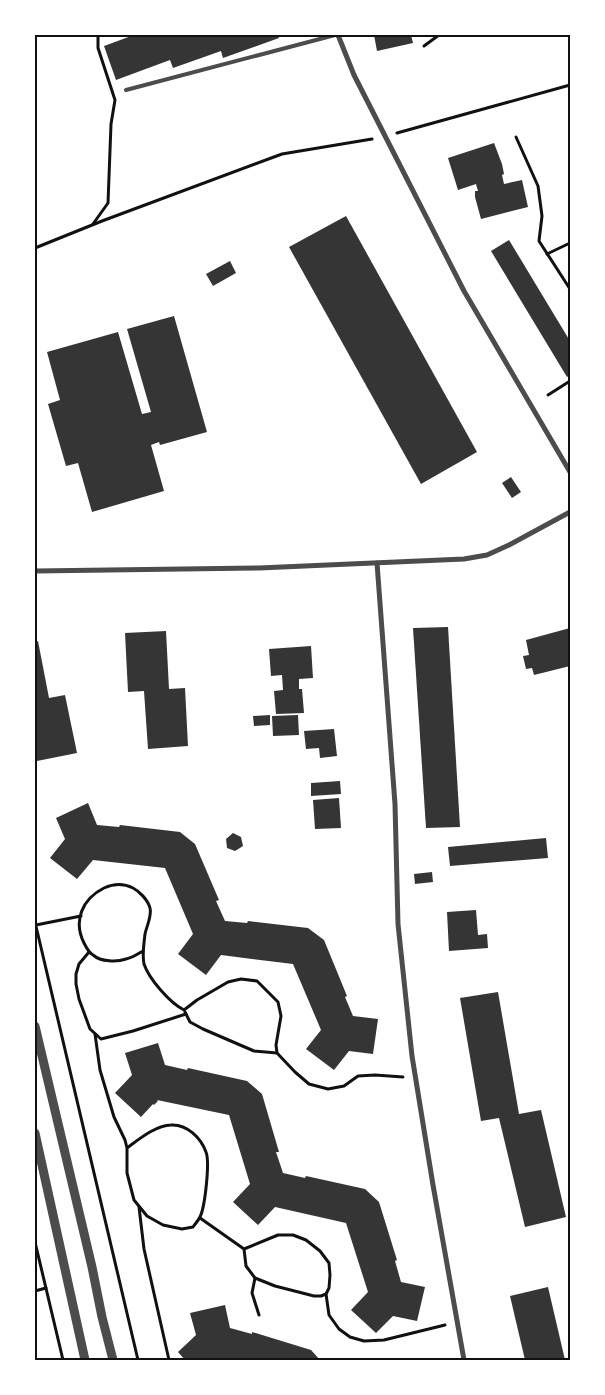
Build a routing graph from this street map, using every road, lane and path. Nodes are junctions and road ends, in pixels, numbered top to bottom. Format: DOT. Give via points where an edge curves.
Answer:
graph roads {
  1 [pos="98,35"];
  2 [pos="337,35"];
  3 [pos="439,35"];
  4 [pos="424,46"];
  5 [pos="570,85"];
  6 [pos="126,90"];
  7 [pos="385,137"];
  8 [pos="516,137"];
  9 [pos="93,225"];
  10 [pos="570,243"];
  11 [pos="35,248"];
  12 [pos="547,254"];
  13 [pos="570,289"];
  14 [pos="570,381"];
  15 [pos="548,395"];
  16 [pos="570,472"];
  17 [pos="570,512"];
  18 [pos="378,563"];
  19 [pos="35,571"];
  20 [pos="80,916"];
  21 [pos="36,923"];
  22 [pos="143,951"];
  23 [pos="90,952"];
  24 [pos="185,1012"];
  25 [pos="35,1026"];
  26 [pos="95,1034"];
  27 [pos="277,1053"];
  28 [pos="416,1078"];
  29 [pos="35,1133"];
  30 [pos="127,1148"];
  31 [pos="139,1206"];
  32 [pos="200,1218"];
  33 [pos="35,1242"];
  34 [pos="244,1249"];
  35 [pos="255,1278"];
  36 [pos="46,1288"];
  37 [pos="35,1291"];
  38 [pos="326,1294"];
  39 [pos="259,1315"];
  40 [pos="457,1322"];
  41 [pos="63,1360"];
  42 [pos="85,1360"];
  43 [pos="113,1360"];
  44 [pos="138,1360"];
  45 [pos="168,1360"];
  46 [pos="464,1360"];
  1 -- 9 [label="path" via="98,48 115,100 108,203"];
  2 -- 6 [label="lane"];
  2 -- 7 [label="street"];
  3 -- 4 [label="path"];
  5 -- 7 [label="path"];
  7 -- 9 [label="path" via="282,154"];
  7 -- 16 [label="street" via="464,291"];
  8 -- 12 [label="path" via="538,186 542,216 539,241"];
  9 -- 11 [label="path"];
  10 -- 12 [label="path"];
  12 -- 13 [label="path"];
  14 -- 15 [label="path"];
  17 -- 18 [label="street" via="487,555"];
  18 -- 19 [label="street"];
  18 -- 28 [label="street" via="395,804 398,924"];
  20 -- 21 [label="path"];
  20 -- 22 [label="path" via="89,900 110,885 134,888 150,906"];
  20 -- 23 [label="path" via="81,936"];
  21 -- 44 [label="path"];
  22 -- 23 [label="path" via="117,961 104,960"];
  22 -- 24 [label="path" via="144,965 156,986"];
  23 -- 26 [label="path" via="80,964 76,984 78,999"];
  24 -- 26 [label="path" via="101,1039"];
  24 -- 27 [label="path" via="190,1022 203,1029 254,1050"];
  24 -- 27 [label="path" via="197,1000 228,982 241,979 257,981 278,1002 281,1016"];
  25 -- 43 [label="street"];
  26 -- 30 [label="path" via="100,1070"];
  27 -- 28 [label="path" via="309,1084 328,1089 344,1086 358,1076"];
  28 -- 40 [label="street"];
  29 -- 42 [label="street"];
  30 -- 31 [label="path" via="127,1173 134,1200"];
  30 -- 32 [label="path" via="146,1134 171,1124 196,1135 206,1153 207,1173"];
  31 -- 32 [label="path" via="147,1216 163,1225 182,1229 193,1227"];
  31 -- 45 [label="path" via="144,1249"];
  32 -- 34 [label="path"];
  33 -- 36 [label="path"];
  34 -- 35 [label="path" via="246,1266"];
  34 -- 38 [label="path" via="278,1235 293,1235 306,1240 329,1263"];
  35 -- 38 [label="path" via="314,1296"];
  35 -- 39 [label="path" via="252,1292"];
  36 -- 37 [label="path"];
  36 -- 41 [label="path"];
  38 -- 40 [label="path" via="329,1315 340,1329 350,1337 364,1341 384,1340"];
  40 -- 46 [label="street"];
}
